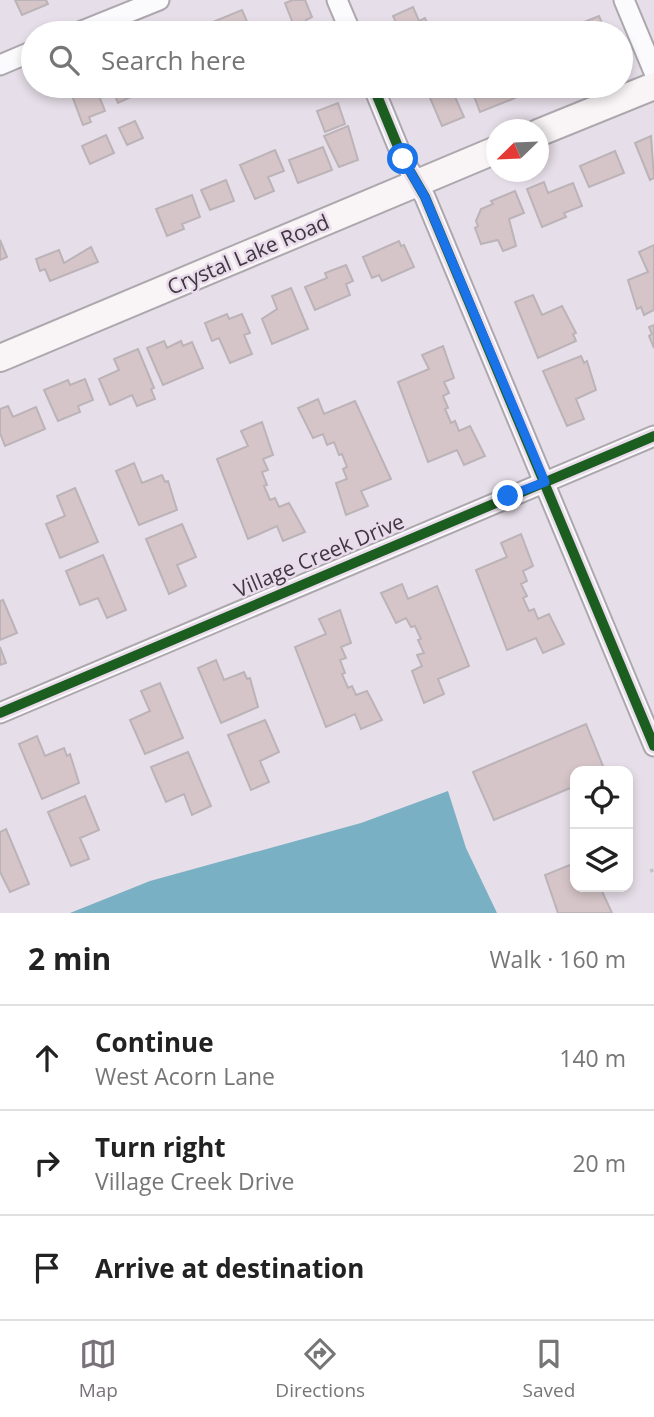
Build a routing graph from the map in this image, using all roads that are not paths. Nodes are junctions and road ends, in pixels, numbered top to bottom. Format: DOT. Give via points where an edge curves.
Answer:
graph roads {
  1 [pos="159,0"];
  2 [pos="337,0"];
  3 [pos="624,0"];
  4 [pos="107,21"];
  5 [pos="346,21"];
  6 [pos="633,21"];
  7 [pos="633,22"];
  8 [pos="21,56"];
  9 [pos="0,65"];
  10 [pos="654,72"];
  11 [pos="654,86"];
  12 [pos="633,95"];
  13 [pos="378,98"];
  14 [pos="624,98"];
  15 [pos="549,129"];
  16 [pos="486,154"];
  17 [pos="419,182"];
  18 [pos="0,358"];
  19 [pos="654,436"];
  20 [pos="545,482"];
  21 [pos="0,713"];
  22 [pos="654,746"];
  1 -- 4 [label="street"];
  2 -- 5 [label="street"];
  3 -- 6 [label="street"];
  7 -- 10 [label="street"];
  8 -- 9 [label="street"];
  11 -- 12 [label="street"];
  13 -- 17 [label="street" via="403,159"];
  14 -- 15 [label="street"];
  16 -- 17 [label="street, Crystal Lake Road"];
  17 -- 18 [label="street, Crystal Lake Road"];
  17 -- 20 [label="street"];
  19 -- 20 [label="street, Village Creek Drive"];
  20 -- 21 [label="street, Village Creek Drive"];
  20 -- 22 [label="street"];
}
